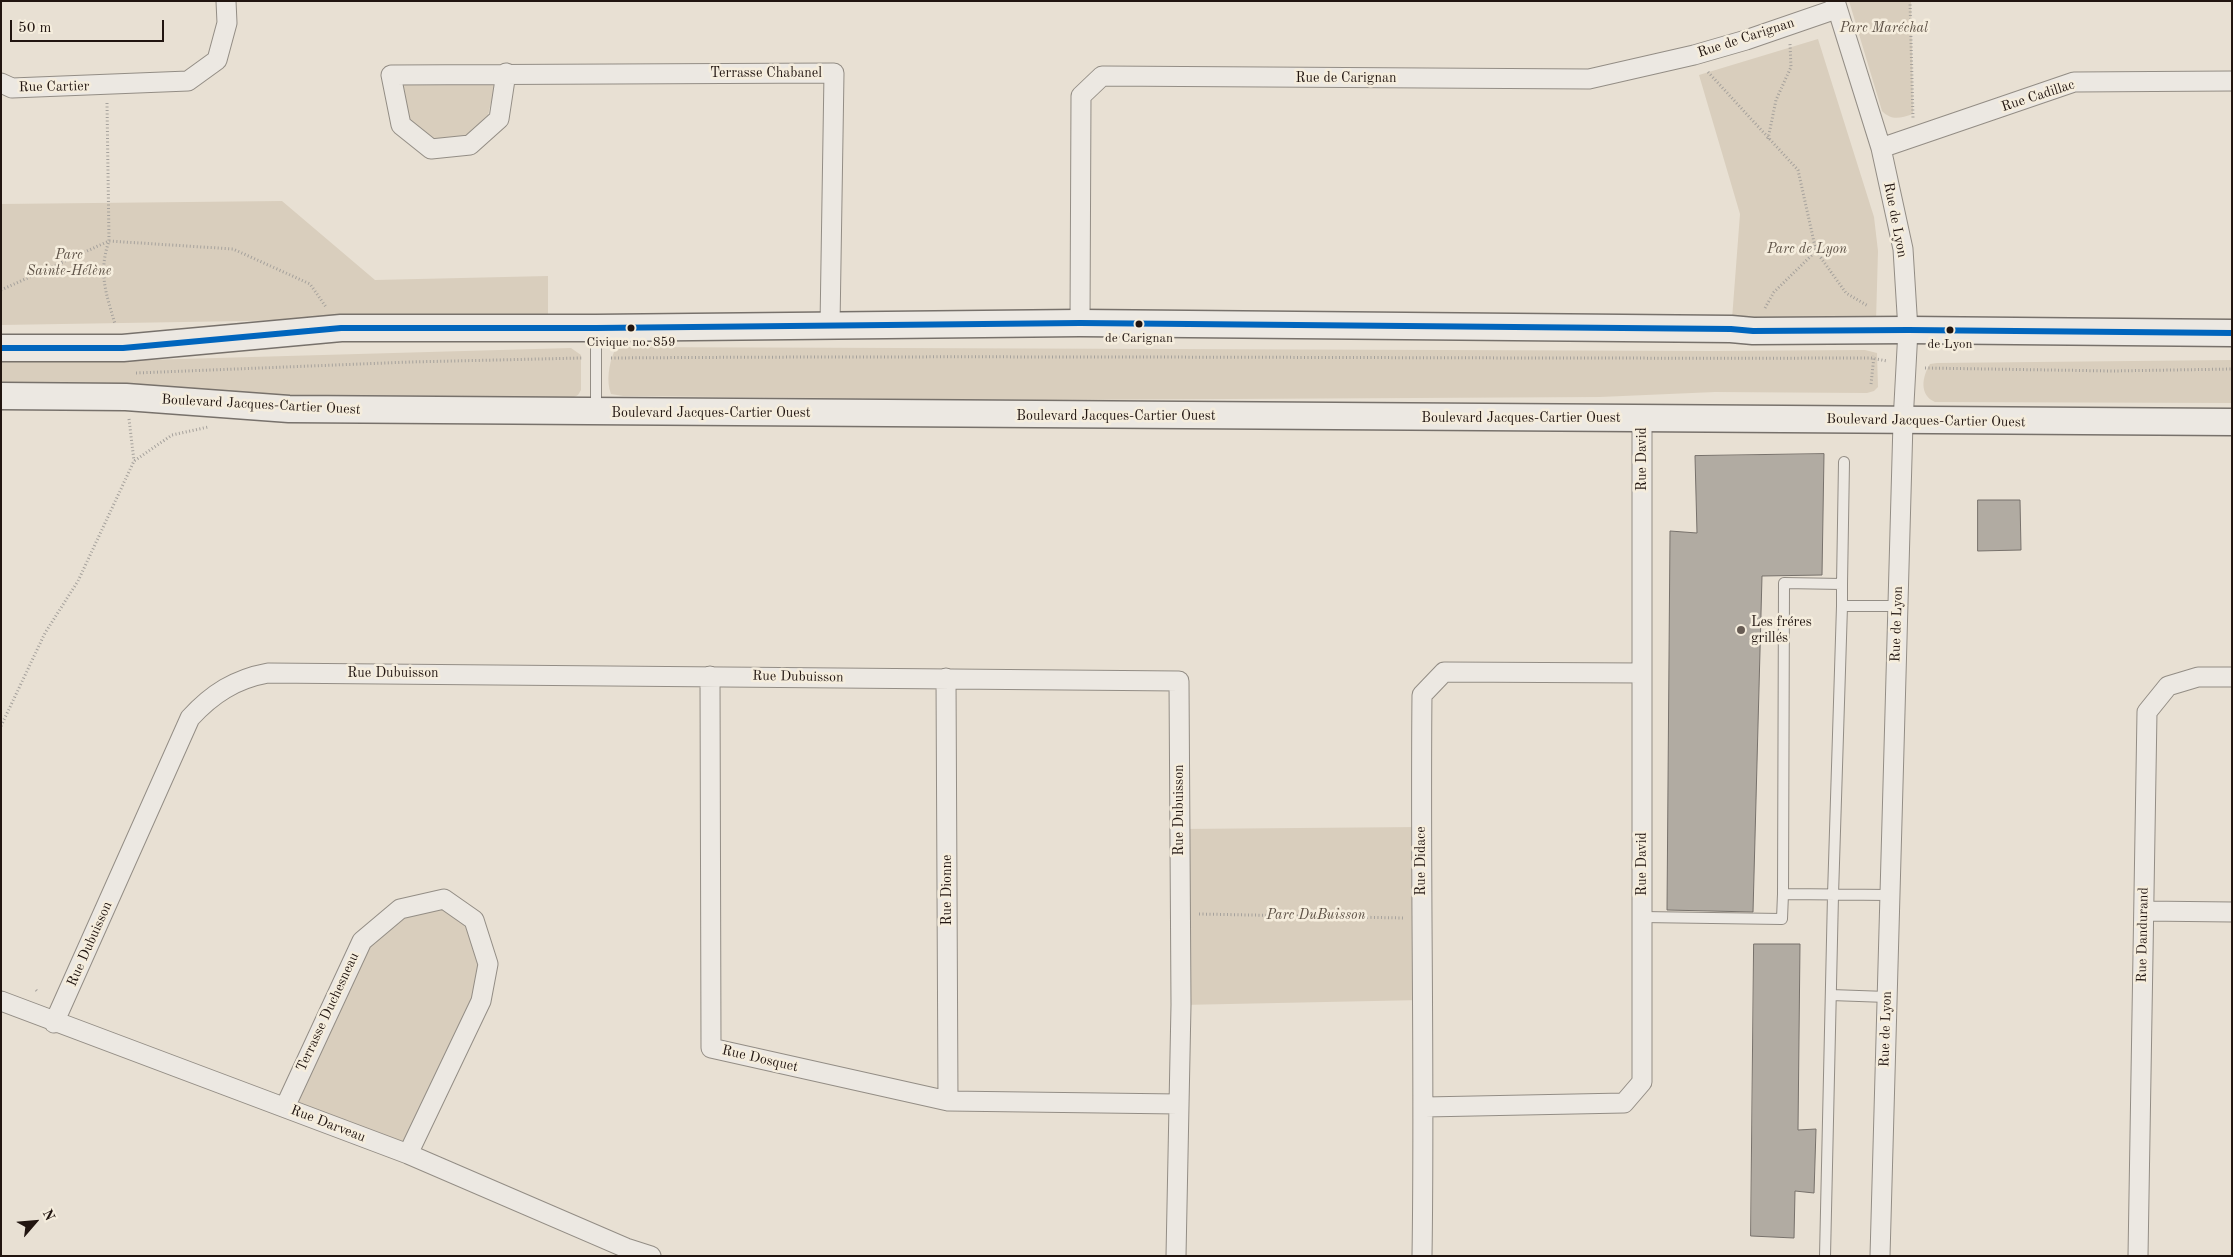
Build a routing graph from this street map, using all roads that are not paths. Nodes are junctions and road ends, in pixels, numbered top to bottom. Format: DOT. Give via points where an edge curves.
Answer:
graph roads {
  1 [pos="226,1"];
  2 [pos="1836,5"];
  3 [pos="506,74"];
  4 [pos="2232,81"];
  5 [pos="1,84"];
  6 [pos="1881,148"];
  7 [pos="1080,323"];
  8 [pos="830,325"];
  9 [pos="596,328"];
  10 [pos="1908,330"];
  11 [pos="2232,333"];
  12 [pos="1,348"];
  13 [pos="1,396"];
  14 [pos="596,412"];
  15 [pos="1642,419"];
  16 [pos="1903,422"];
  17 [pos="2232,422"];
  18 [pos="1844,462"];
  19 [pos="1842,584"];
  20 [pos="1842,606"];
  21 [pos="1898,606"];
  22 [pos="1642,673"];
  23 [pos="710,676"];
  24 [pos="2232,677"];
  25 [pos="946,678"];
  26 [pos="1783,894"];
  27 [pos="1833,895"];
  28 [pos="1890,895"];
  29 [pos="2144,911"];
  30 [pos="2232,912"];
  31 [pos="1642,917"];
  32 [pos="1831,995"];
  33 [pos="1887,997"];
  34 [pos="1,1001"];
  35 [pos="54,1022"];
  36 [pos="948,1101"];
  37 [pos="1178,1104"];
  38 [pos="284,1107"];
  39 [pos="1425,1107"];
  40 [pos="408,1154"];
  41 [pos="625,1252"];
  42 [pos="651,1256"];
  43 [pos="1176,1256"];
  44 [pos="1422,1256"];
  45 [pos="1825,1256"];
  46 [pos="1880,1256"];
  47 [pos="2138,1256"];
  1 -- 5 [label="street, Rue Cartier" via="227,23 217,60 188,81 12,88"];
  2 -- 6 [label="street, Rue de Lyon"];
  2 -- 7 [label="street, Rue de Carignan" via="1746,40 1588,79 1102,76 1080,96"];
  3 -- 3 [label="street, Terrasse Chabanel" via="391,75 401,125 431,149 470,145 499,120"];
  3 -- 8 [label="street, Terrasse Chabanel" via="834,73"];
  4 -- 6 [label="street, Rue Cadillac" via="2074,82"];
  6 -- 10 [label="street, Rue de Lyon" via="1903,249"];
  7 -- 8 [label="main road"];
  7 -- 10 [label="main road"];
  8 -- 9 [label="main road"];
  9 -- 12 [label="main road" via="342,328 123,348"];
  9 -- 14 [label="lane"];
  10 -- 11 [label="main road"];
  10 -- 16 [label="street, Rue de Lyon"];
  13 -- 14 [label="main road, Boulevard Jacques-Cartier Ouest" via="126,397 289,409"];
  14 -- 15 [label="main road, Boulevard Jacques-Cartier Ouest"];
  15 -- 16 [label="main road, Boulevard Jacques-Cartier Ouest"];
  15 -- 22 [label="street, Rue David"];
  16 -- 17 [label="main road, Boulevard Jacques-Cartier Ouest"];
  16 -- 21 [label="street, Rue de Lyon"];
  18 -- 19 [label="lane"];
  19 -- 20 [label="lane"];
  19 -- 26 [label="lane" via="1784,583"];
  20 -- 21 [label="lane"];
  20 -- 27 [label="lane"];
  21 -- 28 [label="street, Rue de Lyon"];
  22 -- 31 [label="street, Rue David"];
  22 -- 39 [label="street, Rue Didace" via="1444,672 1422,695 1421,918"];
  23 -- 25 [label="street, Rue Dubuisson"];
  23 -- 35 [label="street, Rue Dubuisson" via="268,673 246,677 227,686 190,718"];
  23 -- 36 [label="street, Rue Dosquet" via="711,1048"];
  24 -- 29 [label="street, Rue Dandurand" via="2198,677 2168,686 2147,712"];
  25 -- 36 [label="street, Rue Dionne"];
  25 -- 37 [label="street, Rue Dubuisson" via="1180,681 1181,1005"];
  26 -- 27 [label="lane"];
  26 -- 31 [label="lane" via="1782,919"];
  27 -- 28 [label="lane"];
  27 -- 32 [label="lane"];
  28 -- 33 [label="street, Rue de Lyon"];
  29 -- 30 [label="street"];
  29 -- 47 [label="street, Rue Dandurand"];
  31 -- 39 [label="street, Rue David" via="1642,1082 1624,1103"];
  32 -- 33 [label="lane"];
  32 -- 45 [label="lane"];
  33 -- 46 [label="street, Rue de Lyon"];
  34 -- 35 [label="street, Rue Darveau"];
  35 -- 38 [label="street, Rue Darveau"];
  36 -- 37 [label="street, Rue Dosquet"];
  37 -- 43 [label="street, Rue Dubuisson"];
  38 -- 40 [label="street, Rue Darveau"];
  38 -- 40 [label="street, Terrasse Duchesneau" via="362,941 400,909 444,899 474,920 488,964 481,1001"];
  39 -- 44 [label="street, Rue Didace"];
  40 -- 41 [label="street, Rue Darveau"];
  41 -- 42 [label="street, Rue Darveau"];
}
